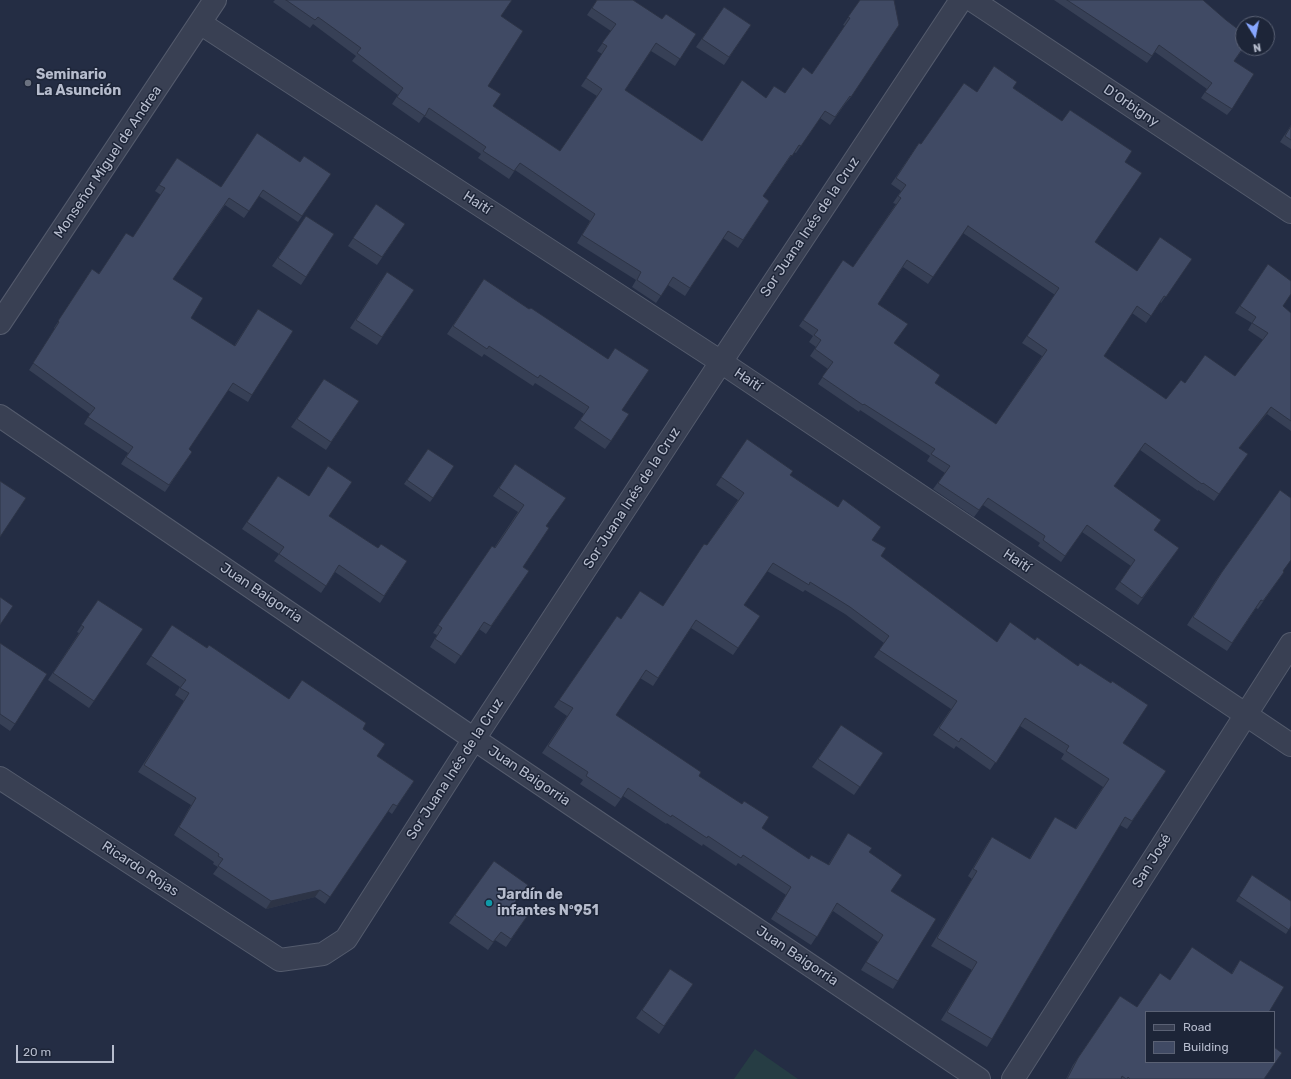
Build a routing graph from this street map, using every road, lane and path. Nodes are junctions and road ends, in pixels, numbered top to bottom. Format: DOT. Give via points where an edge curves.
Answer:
graph roads {
  1 [pos="215,0"];
  2 [pos="961,0"];
  3 [pos="972,0"];
  4 [pos="200,23"];
  5 [pos="1291,212"];
  6 [pos="0,323"];
  7 [pos="721,362"];
  8 [pos="0,416"];
  9 [pos="1291,644"];
  10 [pos="1246,714"];
  11 [pos="474,739"];
  12 [pos="1291,745"];
  13 [pos="0,778"];
  14 [pos="280,960"];
  15 [pos="980,1079"];
  16 [pos="1014,1079"];
  1 -- 4 [label="street, Monseñor Miguel de Andrea"];
  2 -- 7 [label="street, Sor Juana Inés de la Cruz"];
  3 -- 5 [label="street, D'Orbigny"];
  4 -- 6 [label="street, Monseñor Miguel de Andrea"];
  4 -- 7 [label="street, Haití"];
  7 -- 10 [label="street, Haití"];
  7 -- 11 [label="street, Sor Juana Inés de la Cruz"];
  8 -- 11 [label="street, Juan Baigorria"];
  9 -- 10 [label="street, San José"];
  10 -- 12 [label="street, Haití"];
  10 -- 16 [label="street, San José"];
  11 -- 14 [label="street, Sor Juana Inés de la Cruz" via="346,939 323,954"];
  11 -- 15 [label="street, Juan Baigorria"];
  13 -- 14 [label="street, Ricardo Rojas"];
}
